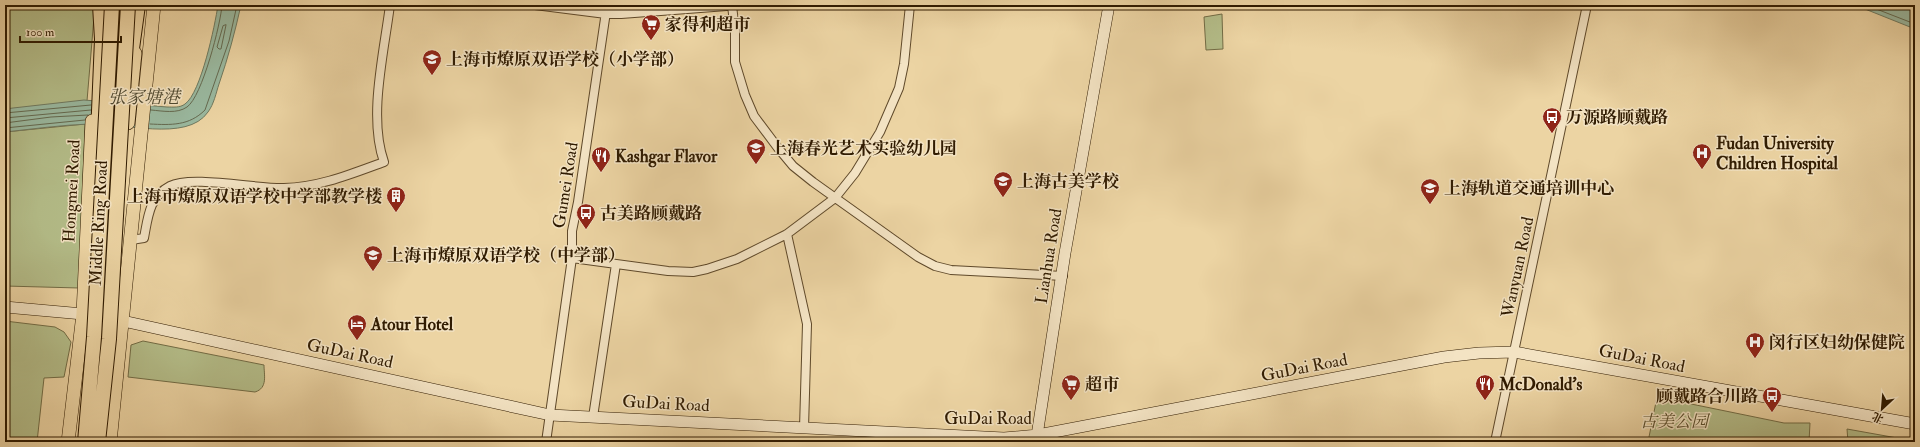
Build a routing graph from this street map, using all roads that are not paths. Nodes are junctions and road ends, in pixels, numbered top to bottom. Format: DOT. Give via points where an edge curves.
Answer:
graph roads {
  1 [pos="99,5"];
  2 [pos="104,5"];
  3 [pos="112,5"];
  4 [pos="128,5"];
  5 [pos="139,5"];
  6 [pos="154,5"];
  7 [pos="162,5"];
  8 [pos="390,5"];
  9 [pos="535,5"];
  10 [pos="607,5"];
  11 [pos="736,5"];
  12 [pos="910,5"];
  13 [pos="1109,5"];
  14 [pos="1587,5"];
  15 [pos="606,14"];
  16 [pos="102,39"];
  17 [pos="145,100"];
  18 [pos="124,133"];
  19 [pos="835,198"];
  20 [pos="787,234"];
  21 [pos="131,240"];
  22 [pos="572,258"];
  23 [pos="616,264"];
  24 [pos="1063,276"];
  25 [pos="5,308"];
  26 [pos="83,314"];
  27 [pos="108,318"];
  28 [pos="123,321"];
  29 [pos="94,341"];
  30 [pos="1514,352"];
  31 [pos="76,377"];
  32 [pos="550,415"];
  33 [pos="593,417"];
  34 [pos="1915,424"];
  35 [pos="804,428"];
  36 [pos="882,437"];
  37 [pos="1037,439"];
  38 [pos="68,442"];
  39 [pos="85,442"];
  40 [pos="92,442"];
  41 [pos="98,442"];
  42 [pos="110,442"];
  43 [pos="546,442"];
  44 [pos="1495,442"];
  1 -- 16 [label="highway"];
  1 -- 26 [label="main road, Hongmei Road"];
  2 -- 16 [label="highway"];
  3 -- 29 [label="highway, Middle Ring Road, bridge"];
  4 -- 18 [label="highway, Middle Ring Road, bridge"];
  5 -- 18 [label="highway, bridge"];
  6 -- 17 [label="main road"];
  7 -- 17 [label="main road" via="153,84"];
  8 -- 21 [label="street" via="377,116 377,137 384,162 326,182 304,186 268,188 203,182 171,185 154,198 144,238"];
  9 -- 15 [label="street"];
  10 -- 15 [label="street, Gumei Road"];
  11 -- 15 [label="street"];
  11 -- 19 [label="street" via="735,62 754,116 793,166"];
  12 -- 19 [label="street" via="899,88 869,152"];
  13 -- 24 [label="main road, Lianhua Road" via="1066,245"];
  14 -- 30 [label="street, Wanyuan Road"];
  15 -- 22 [label="street, Gumei Road" via="572,231"];
  16 -- 29 [label="highway, bridge"];
  17 -- 21 [label="main road"];
  18 -- 27 [label="main road, Hongmei Road"];
  18 -- 41 [label="highway, Middle Ring Road, bridge" via="109,339"];
  19 -- 20 [label="street"];
  19 -- 24 [label="street" via="918,257 935,266 951,270"];
  20 -- 23 [label="street" via="737,259 707,269 680,272"];
  20 -- 35 [label="street" via="807,324"];
  21 -- 28 [label="main road"];
  22 -- 23 [label="street"];
  22 -- 32 [label="street, Gumei Road"];
  23 -- 33 [label="street"];
  24 -- 37 [label="main road, Lianhua Road"];
  25 -- 26 [label="main road, GuDai Road"];
  26 -- 27 [label="main road, GuDai Road"];
  26 -- 31 [label="main road, Hongmei Road"];
  27 -- 28 [label="main road, GuDai Road"];
  27 -- 29 [label="main road, Hongmei Road"];
  28 -- 32 [label="main road, GuDai Road"];
  28 -- 42 [label="main road"];
  29 -- 31 [label="main road, Hongmei Road"];
  29 -- 39 [label="highway, Middle Ring Road, bridge"];
  30 -- 34 [label="main road, GuDai Road"];
  30 -- 37 [label="main road, GuDai Road" via="1444,357"];
  30 -- 44 [label="street, Wanyuan Road"];
  31 -- 38 [label="main road, Hongmei Road"];
  31 -- 40 [label="main road" via="84,378 91,384"];
  32 -- 33 [label="main road, GuDai Road"];
  32 -- 43 [label="street, Gumei Road"];
  33 -- 35 [label="main road, GuDai Road"];
  35 -- 36 [label="main road, GuDai Road"];
  36 -- 37 [label="main road, GuDai Road"];
}
